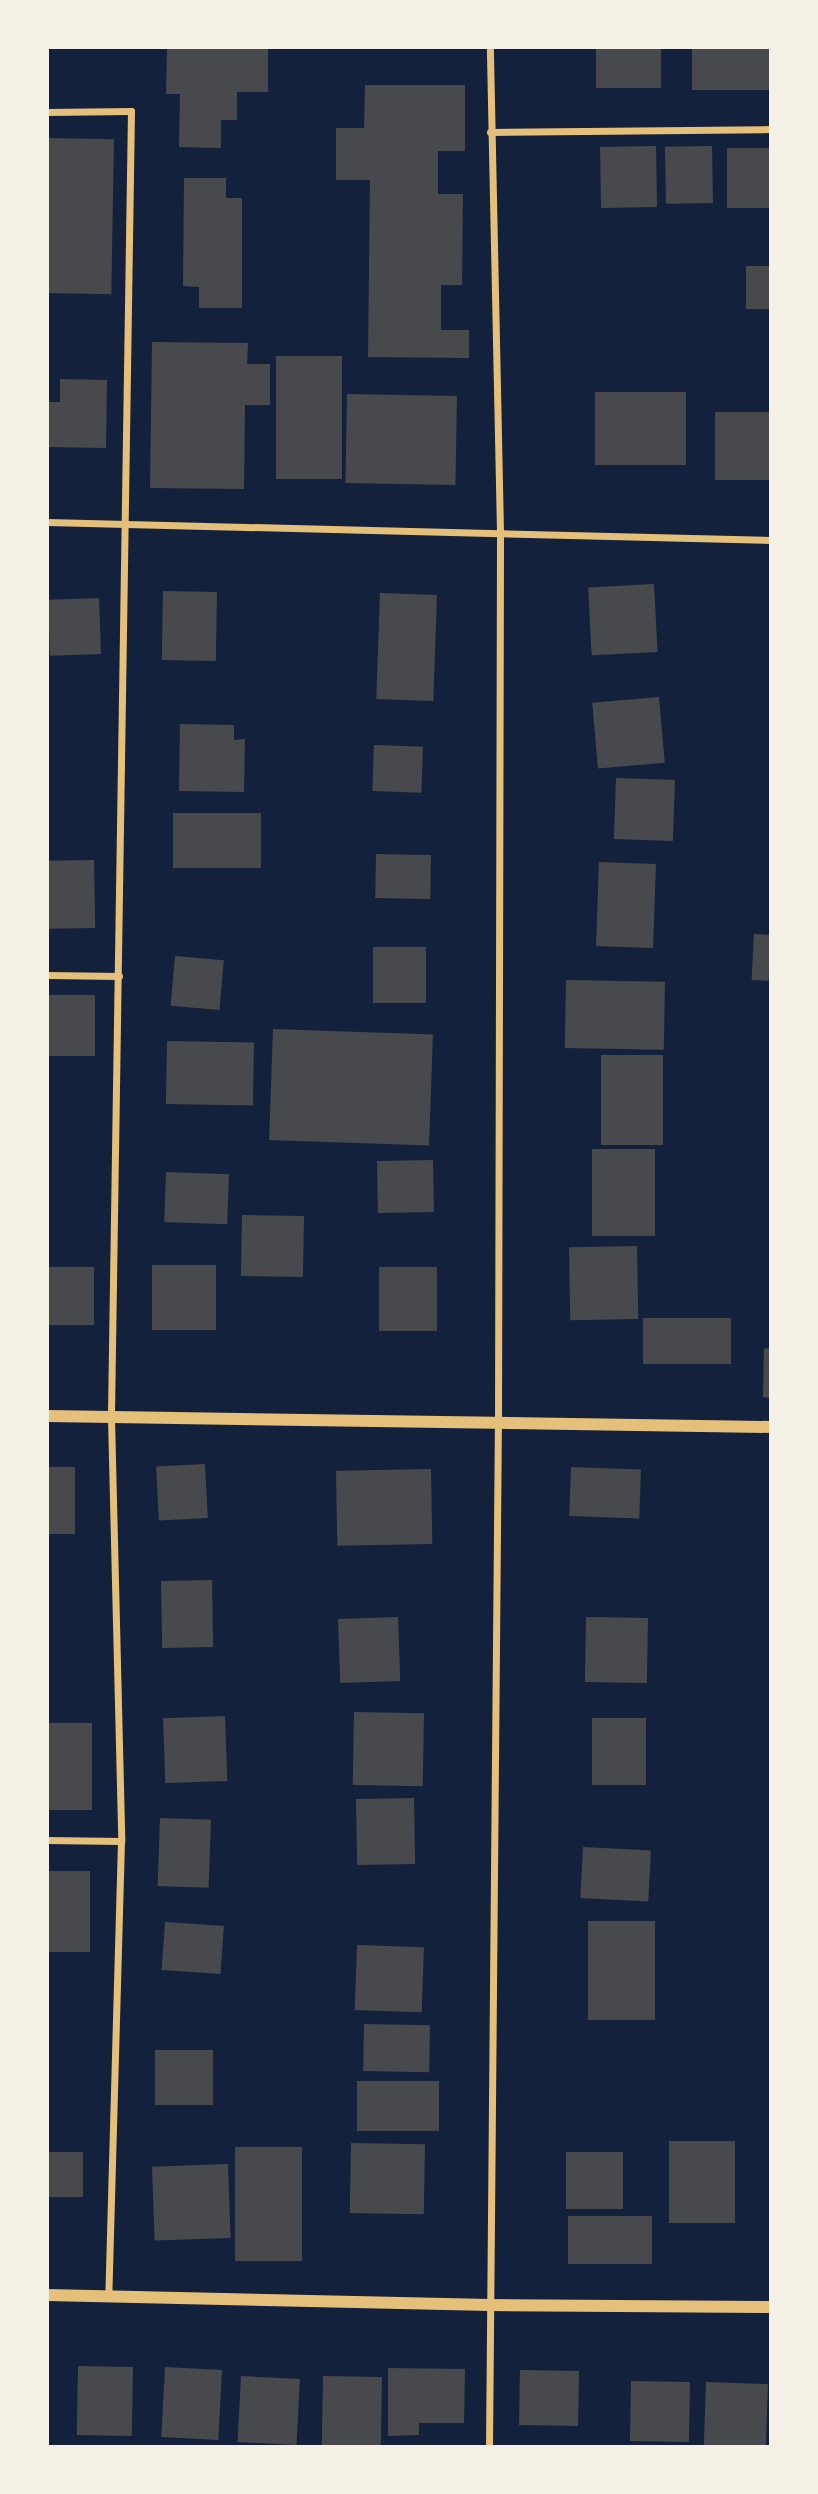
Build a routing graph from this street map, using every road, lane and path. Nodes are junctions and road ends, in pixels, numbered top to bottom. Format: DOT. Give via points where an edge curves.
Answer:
graph roads {
  1 [pos="490,47"];
  2 [pos="47,112"];
  3 [pos="771,129"];
  4 [pos="490,132"];
  5 [pos="47,522"];
  6 [pos="125,522"];
  7 [pos="500,532"];
  8 [pos="771,540"];
  9 [pos="47,975"];
  10 [pos="119,976"];
  11 [pos="47,1416"];
  12 [pos="111,1418"];
  13 [pos="498,1424"];
  14 [pos="771,1427"];
  15 [pos="47,1840"];
  16 [pos="121,1841"];
  17 [pos="47,2295"];
  18 [pos="108,2297"];
  19 [pos="490,2305"];
  20 [pos="771,2307"];
  21 [pos="489,2447"];
  1 -- 4 [label="street"];
  2 -- 6 [label="street" via="131,111"];
  3 -- 4 [label="street"];
  4 -- 7 [label="street"];
  5 -- 6 [label="street"];
  6 -- 7 [label="street"];
  6 -- 10 [label="street"];
  7 -- 8 [label="street"];
  7 -- 13 [label="street"];
  9 -- 10 [label="street"];
  10 -- 12 [label="street"];
  11 -- 12 [label="street"];
  12 -- 13 [label="street"];
  12 -- 16 [label="street"];
  13 -- 14 [label="street"];
  13 -- 19 [label="street"];
  15 -- 16 [label="street"];
  16 -- 18 [label="street"];
  17 -- 18 [label="street"];
  18 -- 19 [label="street"];
  19 -- 20 [label="street"];
  19 -- 21 [label="street"];
}
